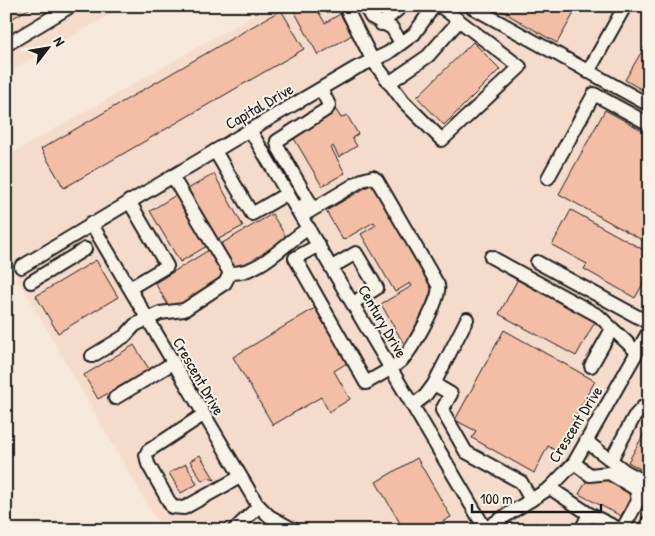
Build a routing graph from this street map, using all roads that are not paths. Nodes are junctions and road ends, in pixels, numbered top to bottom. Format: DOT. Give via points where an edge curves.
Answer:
graph roads {
  1 [pos="71,6"];
  2 [pos="345,6"];
  3 [pos="365,6"];
  4 [pos="402,6"];
  5 [pos="434,6"];
  6 [pos="440,6"];
  7 [pos="470,6"];
  8 [pos="625,6"];
  9 [pos="458,22"];
  10 [pos="381,24"];
  11 [pos="401,43"];
  12 [pos="6,45"];
  13 [pos="373,60"];
  14 [pos="588,72"];
  15 [pos="389,83"];
  16 [pos="321,89"];
  17 [pos="649,105"];
  18 [pos="649,124"];
  19 [pos="250,130"];
  20 [pos="278,147"];
  21 [pos="215,151"];
  22 [pos="263,151"];
  23 [pos="172,176"];
  24 [pos="548,178"];
  25 [pos="288,193"];
  26 [pos="129,201"];
  27 [pos="300,212"];
  28 [pos="91,223"];
  29 [pos="309,228"];
  30 [pos="319,245"];
  31 [pos="53,247"];
  32 [pos="85,249"];
  33 [pos="492,257"];
  34 [pos="537,262"];
  35 [pos="62,263"];
  36 [pos="21,267"];
  37 [pos="332,267"];
  38 [pos="230,274"];
  39 [pos="31,282"];
  40 [pos="130,288"];
  41 [pos="353,303"];
  42 [pos="148,319"];
  43 [pos="468,319"];
  44 [pos="649,323"];
  45 [pos="612,329"];
  46 [pos="649,331"];
  47 [pos="637,352"];
  48 [pos="92,356"];
  49 [pos="173,363"];
  50 [pos="591,366"];
  51 [pos="391,368"];
  52 [pos="434,384"];
  53 [pos="115,398"];
  54 [pos="413,405"];
  55 [pos="649,406"];
  56 [pos="203,415"];
  57 [pos="586,441"];
  58 [pos="612,458"];
  59 [pos="574,463"];
  60 [pos="240,477"];
  61 [pos="649,484"];
  62 [pos="550,488"];
  63 [pos="531,500"];
  64 [pos="259,506"];
  65 [pos="589,514"];
  66 [pos="649,521"];
  67 [pos="485,529"];
  68 [pos="234,530"];
  69 [pos="294,530"];
  70 [pos="581,530"];
  71 [pos="621,530"];
  72 [pos="644,530"];
  1 -- 12 [label="street"];
  2 -- 13 [label="street"];
  3 -- 10 [label="street"];
  4 -- 10 [label="street"];
  5 -- 11 [label="street, Capital Drive" via="414,34"];
  6 -- 9 [label="street"];
  7 -- 14 [label="street"];
  8 -- 14 [label="street"];
  9 -- 15 [label="street" via="428,56"];
  9 -- 15 [label="street" via="520,66 442,140"];
  10 -- 11 [label="street" via="392,28"];
  11 -- 13 [label="street, Capital Drive"];
  13 -- 15 [label="street"];
  13 -- 16 [label="street, Capital Drive"];
  14 -- 17 [label="street"];
  16 -- 19 [label="street, Capital Drive"];
  16 -- 20 [label="street" via="327,109 284,135 277,141"];
  18 -- 24 [label="street" via="594,94"];
  19 -- 21 [label="street, Capital Drive"];
  19 -- 22 [label="street, Century Drive"];
  20 -- 22 [label="street"];
  20 -- 27 [label="street" via="309,201"];
  21 -- 23 [label="street, Capital Drive"];
  21 -- 25 [label="street" via="252,214"];
  22 -- 25 [label="street, Century Drive"];
  23 -- 26 [label="street, Capital Drive"];
  23 -- 38 [label="street"];
  25 -- 27 [label="street, Century Drive"];
  26 -- 28 [label="street, Capital Drive"];
  26 -- 40 [label="street" via="167,266"];
  27 -- 29 [label="street, Century Drive"];
  27 -- 51 [label="street" via="367,177 378,180 440,291 431,313 402,359"];
  28 -- 31 [label="street, Capital Drive"];
  28 -- 40 [label="street, Crescent Drive"];
  29 -- 30 [label="street, Century Drive"];
  29 -- 38 [label="street" via="294,237 287,247 243,274"];
  30 -- 37 [label="street, Century Drive"];
  30 -- 51 [label="street" via="295,258 366,383"];
  31 -- 35 [label="street"];
  31 -- 36 [label="street, Capital Drive"];
  32 -- 35 [label="street"];
  33 -- 45 [label="street" via="599,316"];
  34 -- 44 [label="street"];
  35 -- 39 [label="street"];
  37 -- 41 [label="street, Century Drive"];
  37 -- 41 [label="street" via="356,253 377,288"];
  38 -- 42 [label="street" via="225,283 184,310 160,313"];
  40 -- 42 [label="street, Crescent Drive"];
  41 -- 51 [label="street, Century Drive"];
  42 -- 48 [label="street"];
  42 -- 49 [label="street, Crescent Drive"];
  43 -- 52 [label="street"];
  45 -- 47 [label="street"];
  45 -- 50 [label="street"];
  46 -- 47 [label="street, Crescent Drive"];
  47 -- 57 [label="street, Crescent Drive"];
  49 -- 53 [label="street"];
  49 -- 56 [label="street, Crescent Drive"];
  51 -- 54 [label="street, Century Drive"];
  52 -- 54 [label="street"];
  52 -- 63 [label="street" via="451,394 442,410 466,452 521,482"];
  54 -- 67 [label="street, Century Drive"];
  55 -- 58 [label="street" via="643,407 634,417"];
  56 -- 60 [label="street, Crescent Drive"];
  56 -- 60 [label="street" via="148,450 146,455 172,506 184,508"];
  57 -- 58 [label="street"];
  57 -- 59 [label="street, Crescent Drive"];
  58 -- 61 [label="street"];
  59 -- 62 [label="street, Crescent Drive"];
  59 -- 71 [label="street" via="590,475 609,474 636,488 638,501"];
  60 -- 64 [label="street, Crescent Drive"];
  62 -- 63 [label="street, Crescent Drive"];
  62 -- 65 [label="street"];
  63 -- 67 [label="street, Crescent Drive"];
  64 -- 68 [label="street"];
  64 -- 69 [label="street, Crescent Drive"];
  65 -- 70 [label="street"];
  65 -- 71 [label="street"];
  66 -- 72 [label="street"];
}
